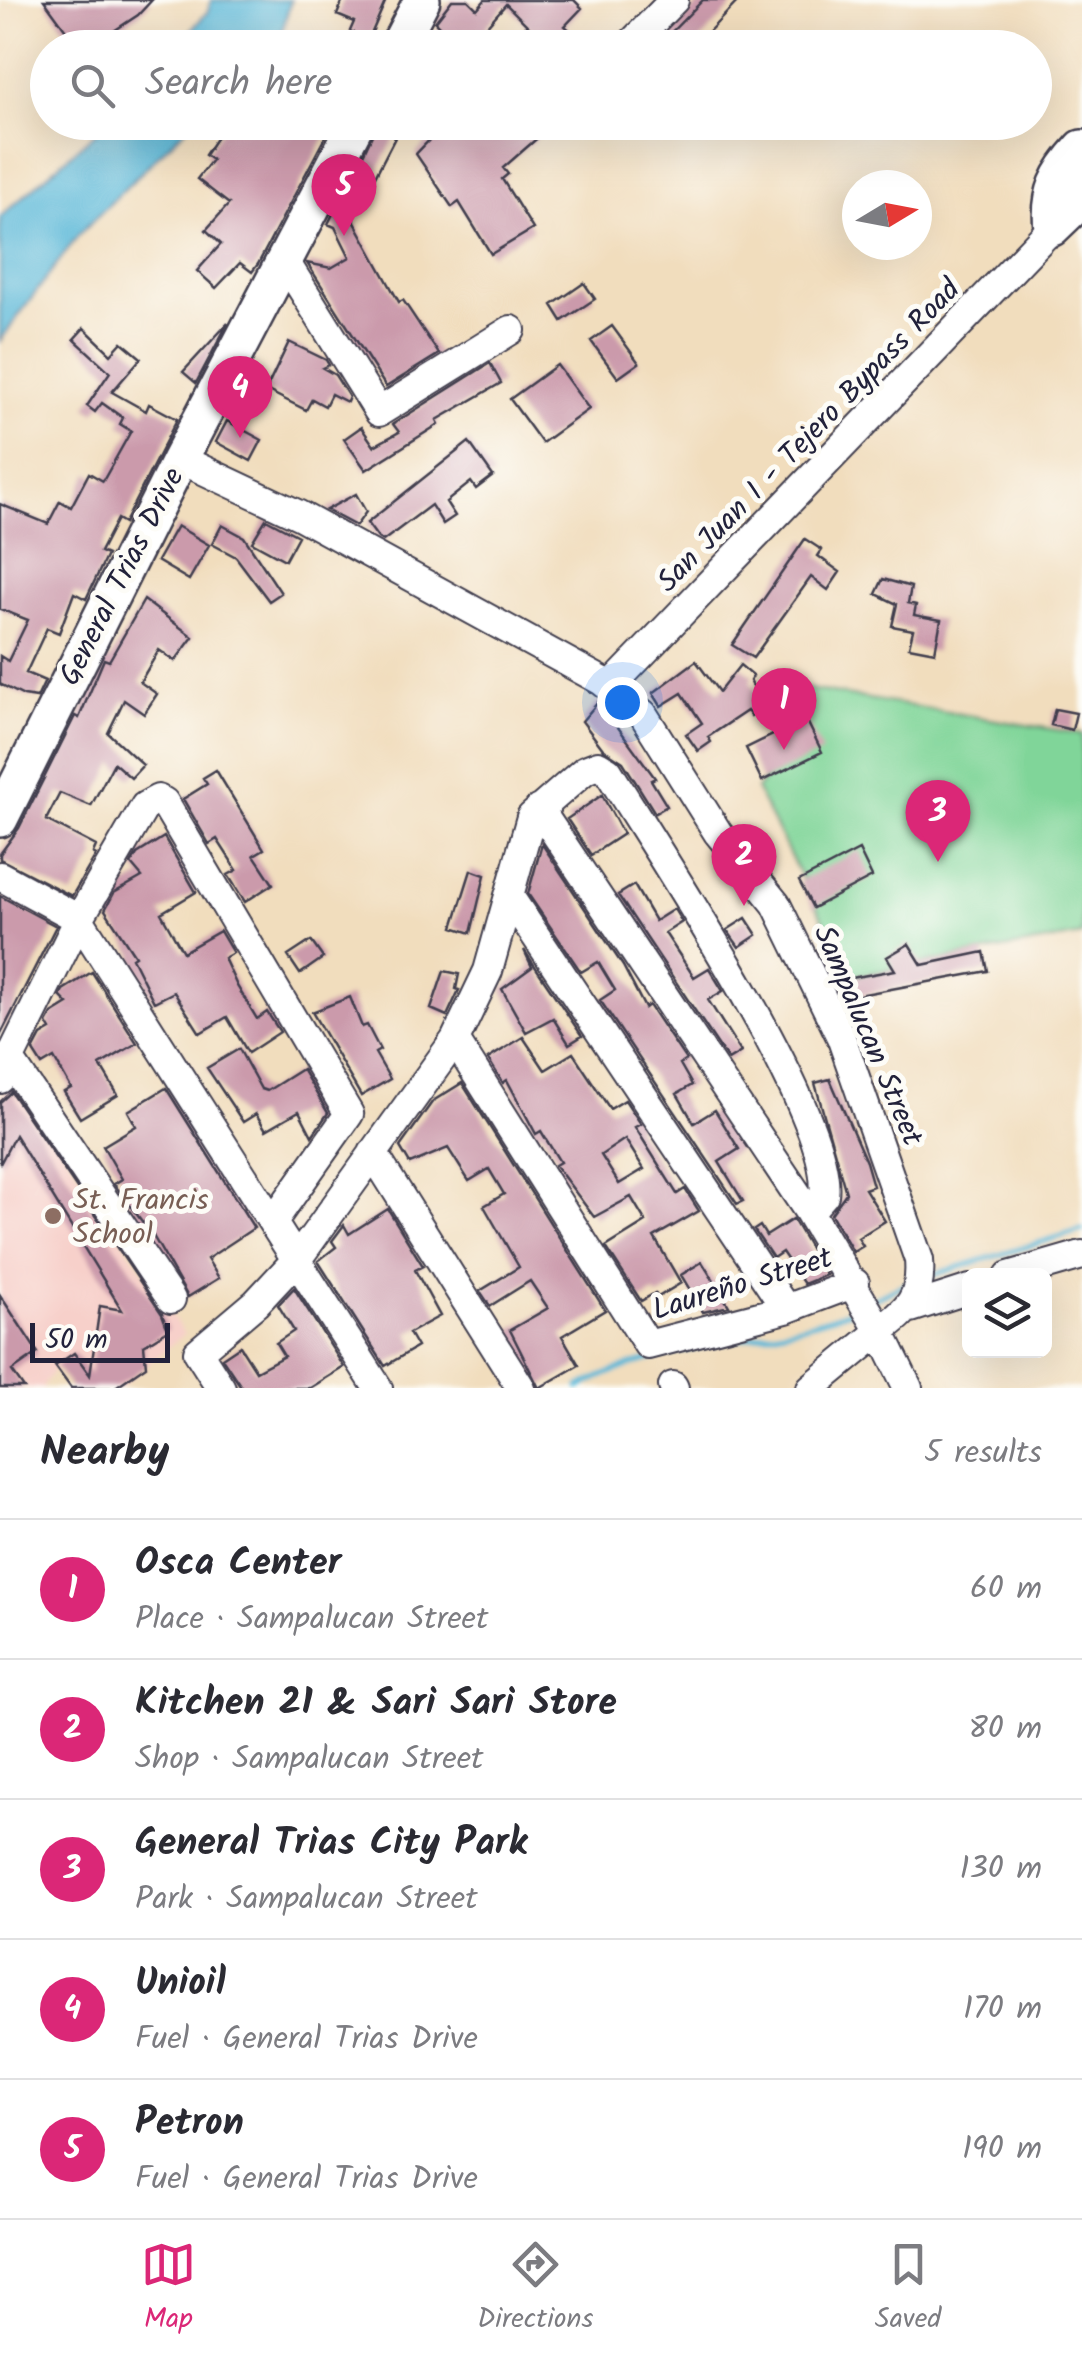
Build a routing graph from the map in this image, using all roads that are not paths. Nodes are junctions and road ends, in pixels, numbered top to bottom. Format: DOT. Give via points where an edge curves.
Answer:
graph roads {
  1 [pos="422,0"];
  2 [pos="674,0"];
  3 [pos="406,30"];
  4 [pos="645,30"];
  5 [pos="348,140"];
  6 [pos="1082,148"];
  7 [pos="1082,189"];
  8 [pos="1052,228"];
  9 [pos="286,263"];
  10 [pos="512,330"];
  11 [pos="180,459"];
  12 [pos="611,686"];
  13 [pos="540,808"];
  14 [pos="0,819"];
  15 [pos="0,876"];
  16 [pos="509,896"];
  17 [pos="80,918"];
  18 [pos="455,1040"];
  19 [pos="5,1070"];
  20 [pos="373,1153"];
  21 [pos="809,1212"];
  22 [pos="274,1220"];
  23 [pos="1082,1255"];
  24 [pos="298,1258"];
  25 [pos="1037,1268"];
  26 [pos="855,1284"];
  27 [pos="962,1292"];
  28 [pos="171,1299"];
  29 [pos="911,1308"];
  30 [pos="786,1309"];
  31 [pos="880,1331"];
  32 [pos="221,1388"];
  33 [pos="378,1388"];
  34 [pos="521,1388"];
  35 [pos="811,1388"];
  36 [pos="908,1388"];
  1 -- 3 [label="main road"];
  2 -- 4 [label="street"];
  5 -- 9 [label="main road, General Trias Drive"];
  6 -- 8 [label="main road" via="1052,194"];
  7 -- 8 [label="main road"];
  8 -- 12 [label="street, San Juan I - Tejero Bypass Road"];
  9 -- 10 [label="street" via="378,412"];
  9 -- 11 [label="main road, General Trias Drive"];
  11 -- 12 [label="street, Sampalucan Street" via="299,515"];
  11 -- 14 [label="main road, General Trias Drive"];
  12 -- 29 [label="street, Sampalucan Street" via="643,714 676,760 718,833 776,904 816,979 913,1236 921,1281"];
  13 -- 16 [label="street" via="528,825"];
  13 -- 21 [label="street"];
  13 -- 21 [label="street" via="584,770 608,771 774,1044 824,1170 824,1195"];
  15 -- 17 [label="street"];
  16 -- 18 [label="street" via="488,972"];
  16 -- 30 [label="street"];
  17 -- 19 [label="street"];
  17 -- 22 [label="street"];
  17 -- 22 [label="street" via="145,806 164,802 347,1108 344,1126"];
  18 -- 20 [label="street"];
  18 -- 30 [label="street, Laureño Street" via="648,1346"];
  19 -- 28 [label="street"];
  20 -- 24 [label="street"];
  20 -- 34 [label="street"];
  21 -- 26 [label="street"];
  22 -- 24 [label="street"];
  23 -- 25 [label="street"];
  24 -- 32 [label="street" via="198,1352"];
  24 -- 33 [label="street"];
  26 -- 30 [label="street, Laureño Street"];
  26 -- 31 [label="street"];
  27 -- 29 [label="street"];
  29 -- 31 [label="street"];
  31 -- 35 [label="street"];
  31 -- 36 [label="street"];
}
